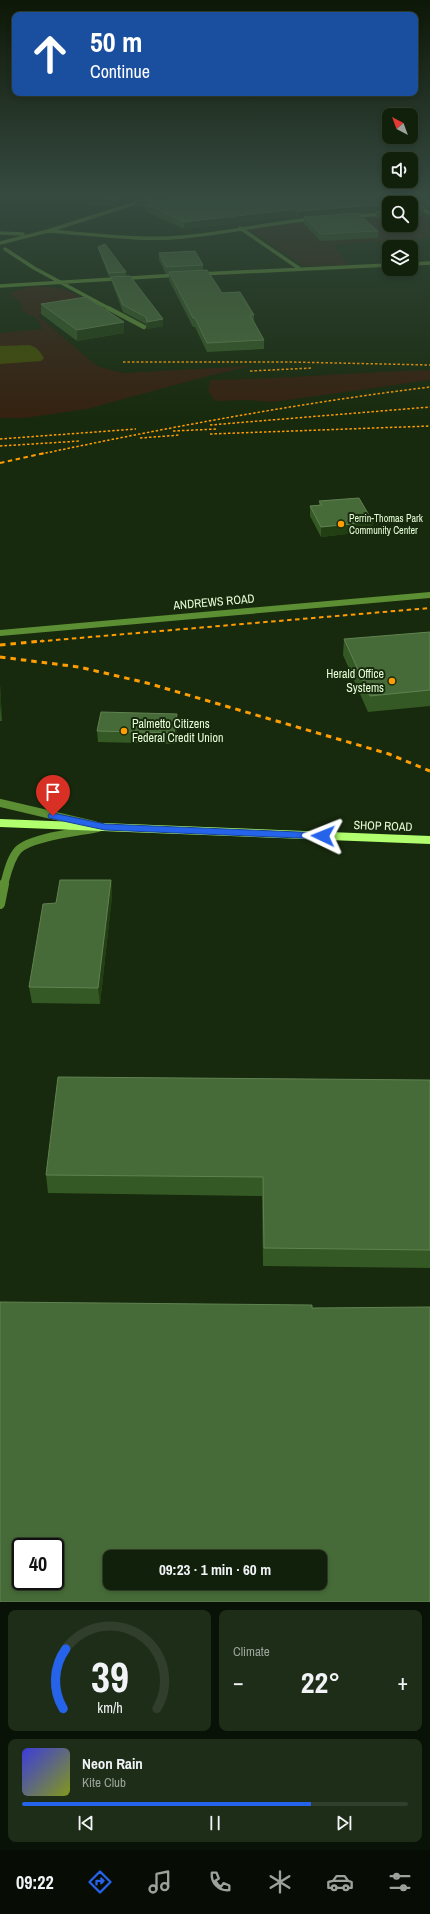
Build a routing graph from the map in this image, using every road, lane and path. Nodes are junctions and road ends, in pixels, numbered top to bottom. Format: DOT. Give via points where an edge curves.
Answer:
graph roads {
  1 [pos="38,270"];
  2 [pos="286,270"];
  3 [pos="185,275"];
  4 [pos="193,275"];
  5 [pos="62,282"];
  6 [pos="0,286"];
  7 [pos="144,327"];
  8 [pos="430,595"];
  9 [pos="0,633"];
  10 [pos="0,803"];
  11 [pos="0,823"];
  12 [pos="105,827"];
  13 [pos="430,840"];
  14 [pos="0,904"];
  1 -- 5 [label="street"];
  2 -- 4 [label="street"];
  3 -- 5 [label="street"];
  5 -- 6 [label="street"];
  5 -- 7 [label="street"];
  8 -- 9 [label="street, ANDREWS ROAD"];
  10 -- 12 [label="street"];
  11 -- 12 [label="street, SHOP ROAD"];
  12 -- 13 [label="street, SHOP ROAD"];
  12 -- 14 [label="street" via="34,841 17,850"];
}
